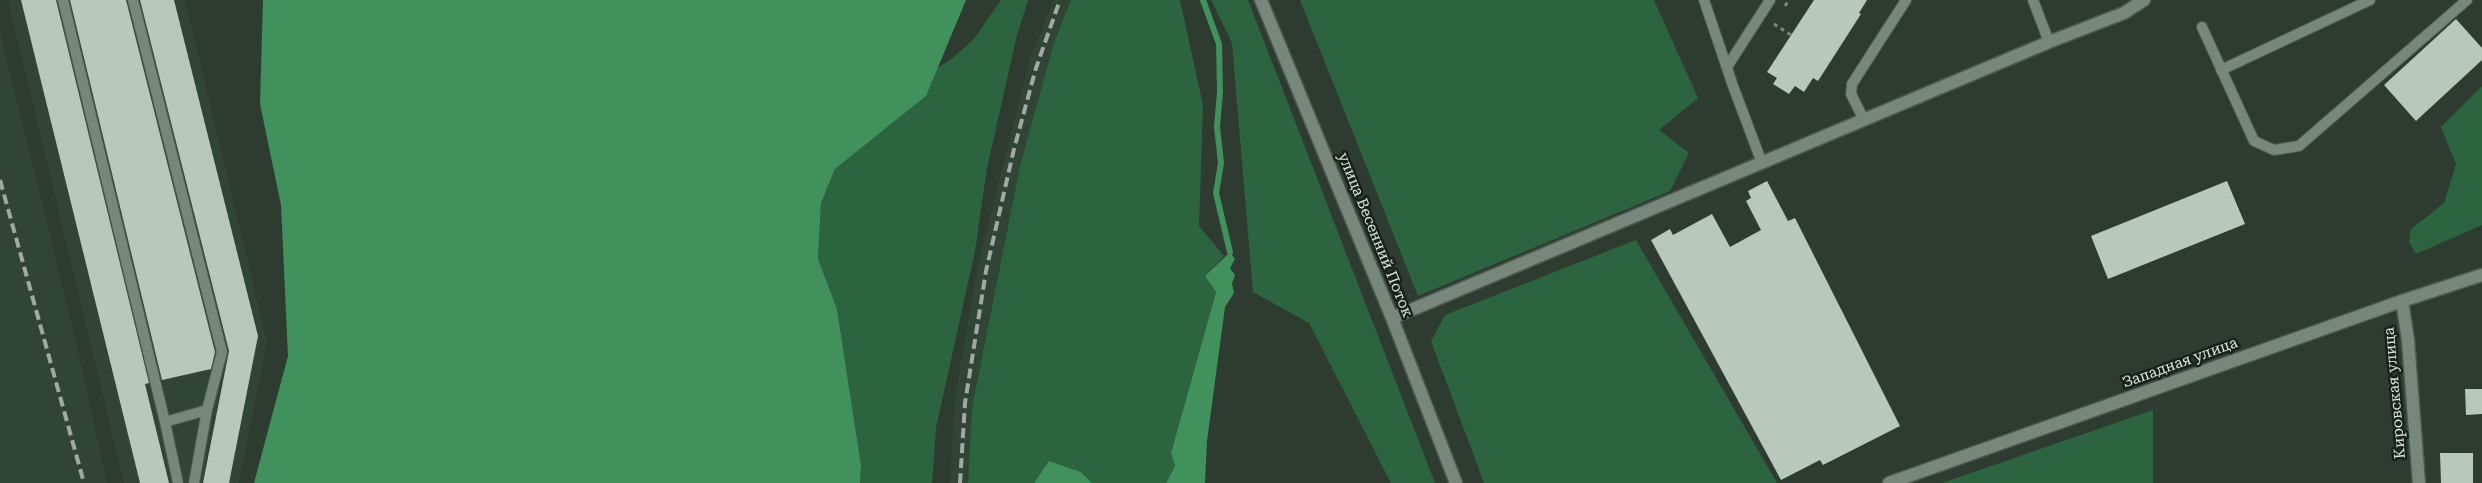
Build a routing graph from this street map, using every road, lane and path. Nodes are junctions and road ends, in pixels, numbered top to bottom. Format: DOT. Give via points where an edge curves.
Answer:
graph roads {
  1 [pos="63,0"];
  2 [pos="133,0"];
  3 [pos="1261,0"];
  4 [pos="1704,0"];
  5 [pos="1770,0"];
  6 [pos="1906,0"];
  7 [pos="2033,0"];
  8 [pos="2144,0"];
  9 [pos="2370,0"];
  10 [pos="2467,0"];
  11 [pos="1774,24"];
  12 [pos="2202,27"];
  13 [pos="1791,35"];
  14 [pos="2049,42"];
  15 [pos="1727,67"];
  16 [pos="2221,70"];
  17 [pos="1864,120"];
  18 [pos="1762,163"];
  19 [pos="2482,276"];
  20 [pos="2402,301"];
  21 [pos="1392,318"];
  22 [pos="208,410"];
  23 [pos="166,422"];
  24 [pos="178,483"];
  25 [pos="194,483"];
  26 [pos="1456,483"];
  27 [pos="1889,483"];
  28 [pos="2418,483"];
  1 -- 23 [label="lane"];
  2 -- 22 [label="lane" via="222,352"];
  3 -- 21 [label="street, улица Весенний Поток"];
  4 -- 15 [label="lane"];
  5 -- 15 [label="lane"];
  6 -- 17 [label="lane" via="1852,84 1851,94"];
  7 -- 14 [label="lane"];
  8 -- 14 [label="street" via="2124,13"];
  9 -- 16 [label="lane"];
  10 -- 16 [label="lane" via="2299,146 2274,150 2254,141"];
  11 -- 13 [label="path"];
  12 -- 16 [label="lane"];
  14 -- 17 [label="street"];
  15 -- 18 [label="lane"];
  17 -- 18 [label="street"];
  18 -- 21 [label="street"];
  19 -- 20 [label="street, Западная улица"];
  20 -- 27 [label="street, Западная улица"];
  20 -- 28 [label="street, Кировская улица" via="2408,340"];
  21 -- 26 [label="street, улица Весенний Поток"];
  22 -- 23 [label="lane"];
  22 -- 25 [label="lane"];
  23 -- 24 [label="lane"];
}
